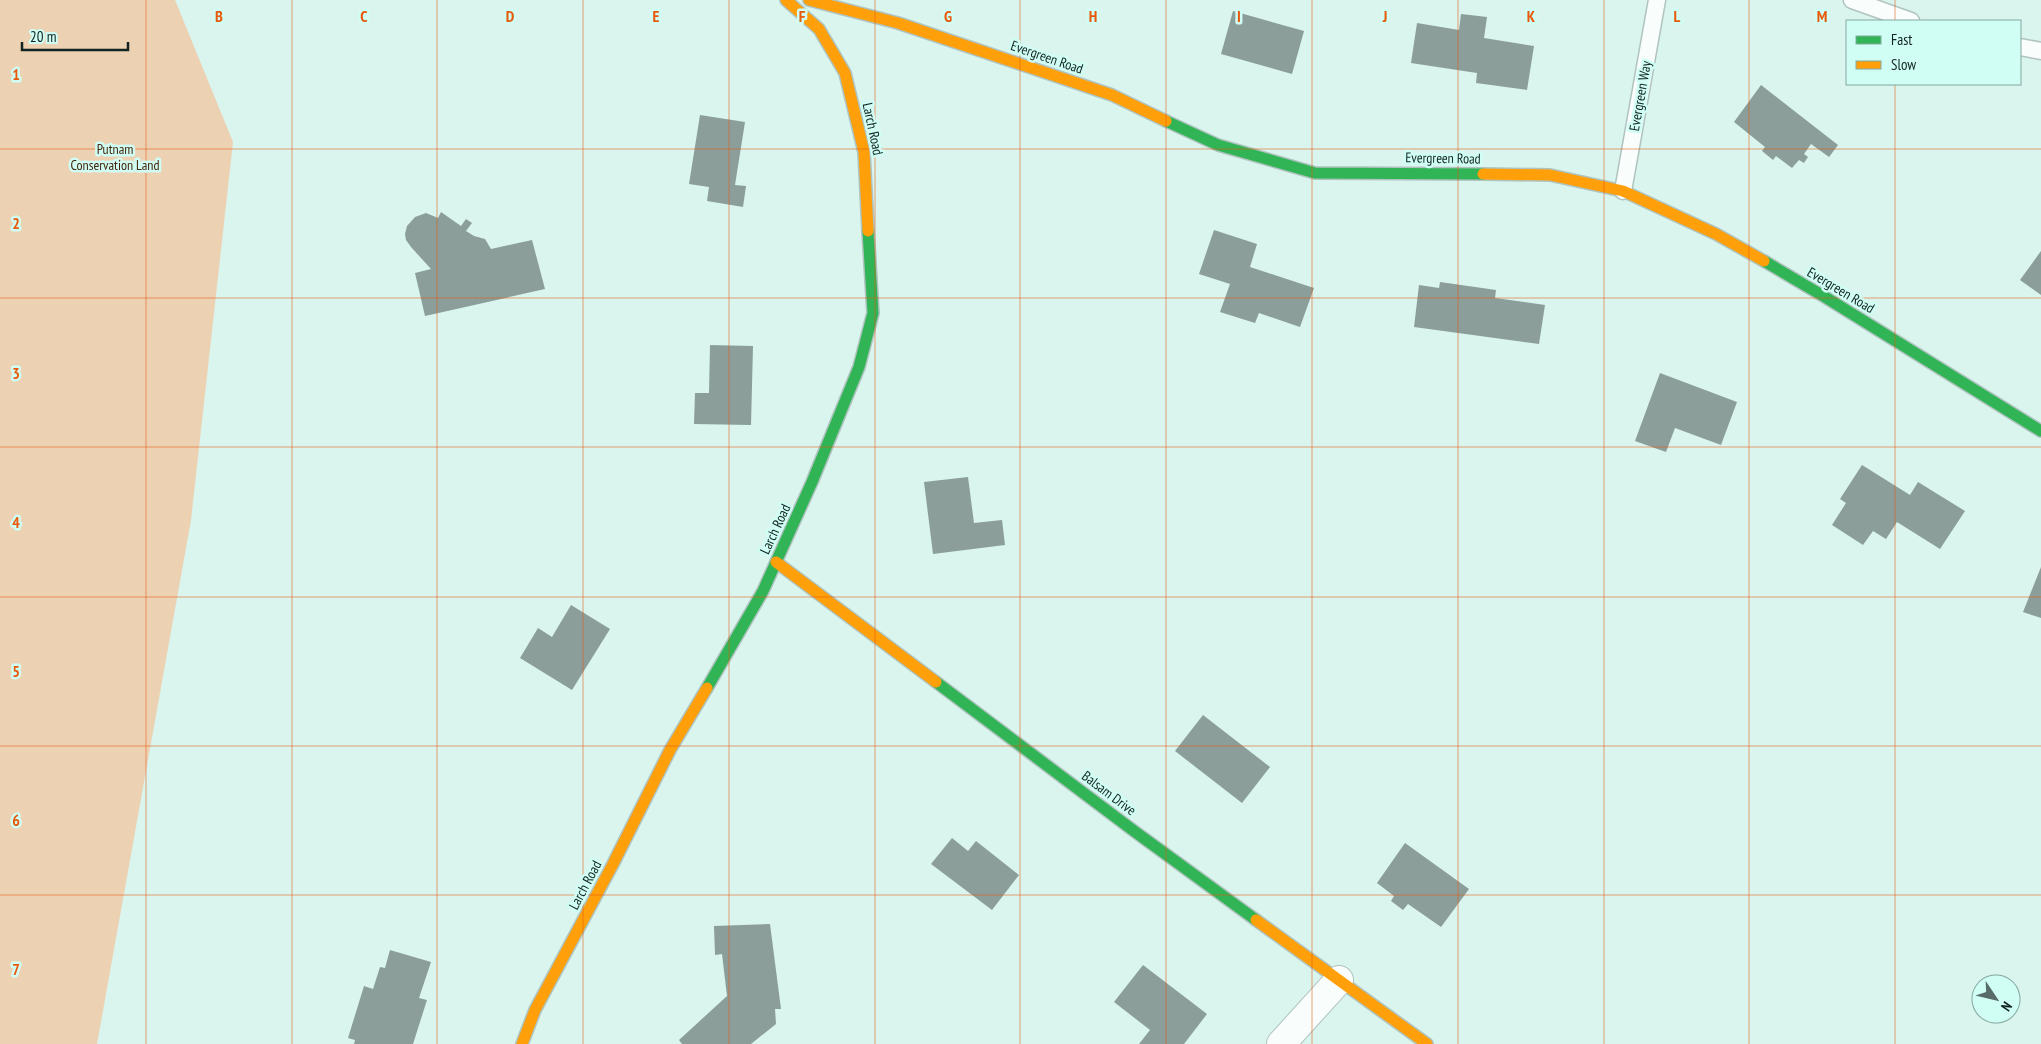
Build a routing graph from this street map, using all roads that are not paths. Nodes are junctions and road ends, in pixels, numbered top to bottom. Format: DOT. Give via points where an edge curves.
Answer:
graph roads {
  1 [pos="786,0"];
  2 [pos="809,0"];
  3 [pos="1657,0"];
  4 [pos="1852,0"];
  5 [pos="1909,20"];
  6 [pos="2021,47"];
  7 [pos="2041,52"];
  8 [pos="1623,191"];
  9 [pos="2041,431"];
  10 [pos="776,562"];
  11 [pos="1339,980"];
  12 [pos="522,1044"];
  13 [pos="1281,1044"];
  14 [pos="1427,1044"];
  1 -- 10 [label="street, Larch Road" via="819,29 845,73 864,152 873,313 859,367"];
  2 -- 8 [label="street, Evergreen Road" via="898,23 1112,95 1218,146 1316,174 1550,175"];
  3 -- 8 [label="lane, Evergreen Way"];
  4 -- 5 [label="lane"];
  6 -- 7 [label="lane"];
  8 -- 9 [label="street, Evergreen Road" via="1750,253"];
  10 -- 11 [label="street, Balsam Drive" via="1134,831"];
  10 -- 12 [label="street, Larch Road" via="670,750 534,1010"];
  11 -- 13 [label="street"];
  11 -- 14 [label="street, Balsam Drive"];
}
